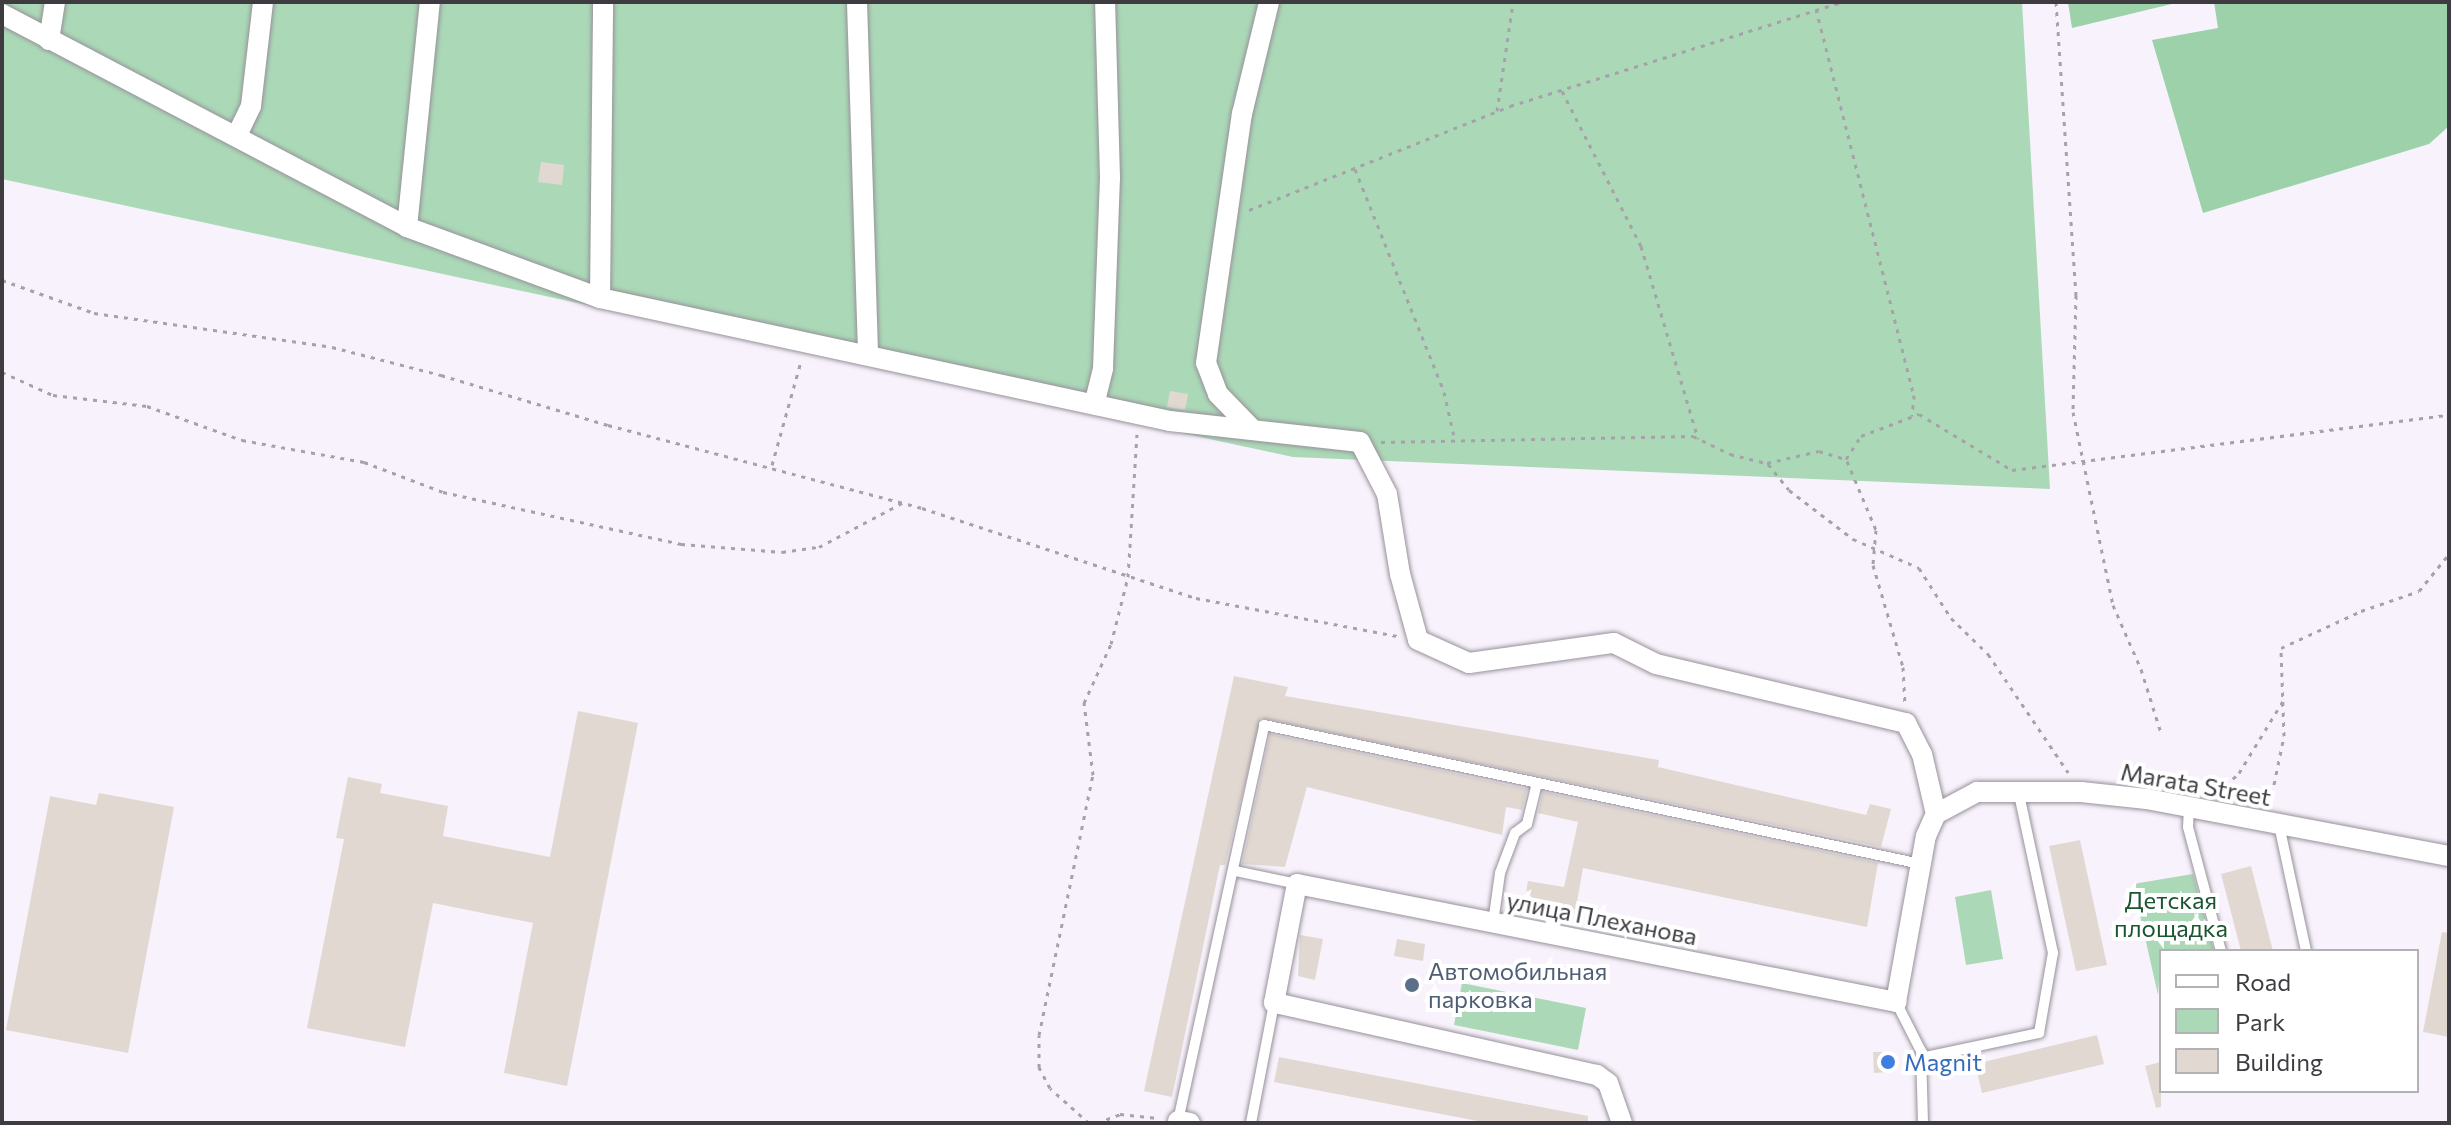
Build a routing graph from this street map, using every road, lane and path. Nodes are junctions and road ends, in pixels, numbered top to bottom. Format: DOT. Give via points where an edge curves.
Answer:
graph roads {
  1 [pos="55,2"];
  2 [pos="263,2"];
  3 [pos="430,2"];
  4 [pos="603,2"];
  5 [pos="857,2"];
  6 [pos="1105,2"];
  7 [pos="1269,2"];
  8 [pos="1513,2"];
  9 [pos="1841,2"];
  10 [pos="2056,2"];
  11 [pos="1816,9"];
  12 [pos="2,14"];
  13 [pos="49,40"];
  14 [pos="1562,91"];
  15 [pos="1497,111"];
  16 [pos="237,135"];
  17 [pos="1355,169"];
  18 [pos="1225,220"];
  19 [pos="407,227"];
  20 [pos="2,280"];
  21 [pos="600,298"];
  22 [pos="868,354"];
  23 [pos="802,357"];
  24 [pos="2,372"];
  25 [pos="1095,401"];
  26 [pos="2449,415"];
  27 [pos="1912,416"];
  28 [pos="1250,427"];
  29 [pos="1137,428"];
  30 [pos="1698,439"];
  31 [pos="1455,441"];
  32 [pos="1360,442"];
  33 [pos="1846,459"];
  34 [pos="2084,460"];
  35 [pos="1767,463"];
  36 [pos="772,467"];
  37 [pos="902,503"];
  38 [pos="1875,546"];
  39 [pos="2449,554"];
  40 [pos="1128,577"];
  41 [pos="1418,640"];
  42 [pos="2283,701"];
  43 [pos="1906,723"];
  44 [pos="2161,733"];
  45 [pos="1537,783"];
  46 [pos="2018,790"];
  47 [pos="2081,792"];
  48 [pos="2193,809"];
  49 [pos="1936,814"];
  50 [pos="2272,824"];
  51 [pos="2449,856"];
  52 [pos="1921,864"];
  53 [pos="1235,871"];
  54 [pos="1297,884"];
  55 [pos="1493,923"];
  56 [pos="2220,949"];
  57 [pos="2305,949"];
  58 [pos="1896,1002"];
  59 [pos="1274,1003"];
  60 [pos="1921,1058"];
  61 [pos="1184,1122"];
  62 [pos="1089,1123"];
  63 [pos="1097,1123"];
  64 [pos="1251,1123"];
  65 [pos="1622,1123"];
  66 [pos="1923,1123"];
  1 -- 13 [label="street"];
  2 -- 16 [label="street" via="251,106"];
  3 -- 19 [label="street"];
  4 -- 21 [label="street"];
  5 -- 22 [label="street"];
  6 -- 25 [label="street" via="1108,253 1103,368"];
  7 -- 18 [label="street"];
  8 -- 15 [label="path"];
  9 -- 11 [label="path"];
  10 -- 34 [label="path" via="2076,295 2073,412"];
  11 -- 14 [label="path"];
  11 -- 27 [label="path" via="1914,395"];
  12 -- 13 [label="street"];
  13 -- 16 [label="street"];
  14 -- 15 [label="path"];
  14 -- 30 [label="path" via="1641,246"];
  15 -- 17 [label="path"];
  16 -- 19 [label="street"];
  17 -- 18 [label="path"];
  17 -- 31 [label="path" via="1444,392"];
  18 -- 28 [label="street" via="1206,363 1218,394"];
  19 -- 21 [label="street"];
  20 -- 36 [label="path" via="94,313 332,347"];
  21 -- 22 [label="street"];
  22 -- 25 [label="street"];
  23 -- 36 [label="path"];
  24 -- 37 [label="path" via="53,395 147,406 242,440 364,462 443,492 681,544 782,552 819,547"];
  25 -- 28 [label="street" via="1170,421"];
  26 -- 34 [label="path"];
  27 -- 33 [label="path" via="1861,436"];
  27 -- 34 [label="path" via="1919,414 2012,470"];
  28 -- 32 [label="street"];
  29 -- 40 [label="path"];
  30 -- 31 [label="path"];
  30 -- 35 [label="path"];
  31 -- 32 [label="path"];
  32 -- 41 [label="street" via="1387,494"];
  33 -- 35 [label="path" via="1819,451"];
  33 -- 38 [label="path" via="1872,518"];
  34 -- 44 [label="path" via="2113,605"];
  35 -- 38 [label="path" via="1789,490 1853,539"];
  36 -- 37 [label="path"];
  37 -- 40 [label="path"];
  38 -- 43 [label="path" via="1873,565 1903,667"];
  38 -- 47 [label="path" via="1919,568 1951,618 1988,654"];
  39 -- 42 [label="path" via="2419,591 2281,648"];
  40 -- 41 [label="path" via="1196,598"];
  40 -- 62 [label="path" via="1111,644 1084,703 1093,775 1039,1035 1039,1067 1050,1088"];
  41 -- 43 [label="street" via="1469,663 1614,643 1656,664"];
  42 -- 48 [label="path" via="2239,773"];
  42 -- 50 [label="path"];
  43 -- 49 [label="street" via="1922,754"];
  45 -- 52 [label="lane"];
  45 -- 53 [label="lane" via="1264,725"];
  45 -- 55 [label="lane" via="1527,824 1515,833 1500,873"];
  46 -- 47 [label="street, Marata Street"];
  46 -- 49 [label="street, Marata Street" via="1977,792"];
  46 -- 60 [label="lane" via="2053,953 2039,1033"];
  47 -- 48 [label="street, Marata Street"];
  48 -- 50 [label="street, Marata Street"];
  48 -- 56 [label="lane" via="2188,827"];
  49 -- 52 [label="street"];
  50 -- 51 [label="street, Marata Street"];
  50 -- 57 [label="lane"];
  52 -- 58 [label="street"];
  53 -- 54 [label="lane"];
  53 -- 61 [label="lane"];
  54 -- 55 [label="street, улица Плеханова"];
  54 -- 59 [label="street"];
  55 -- 58 [label="street, улица Плеханова"];
  58 -- 60 [label="lane"];
  59 -- 64 [label="lane"];
  59 -- 65 [label="street" via="1597,1075 1608,1083"];
  60 -- 66 [label="lane"];
  61 -- 63 [label="path" via="1120,1114"];
}
